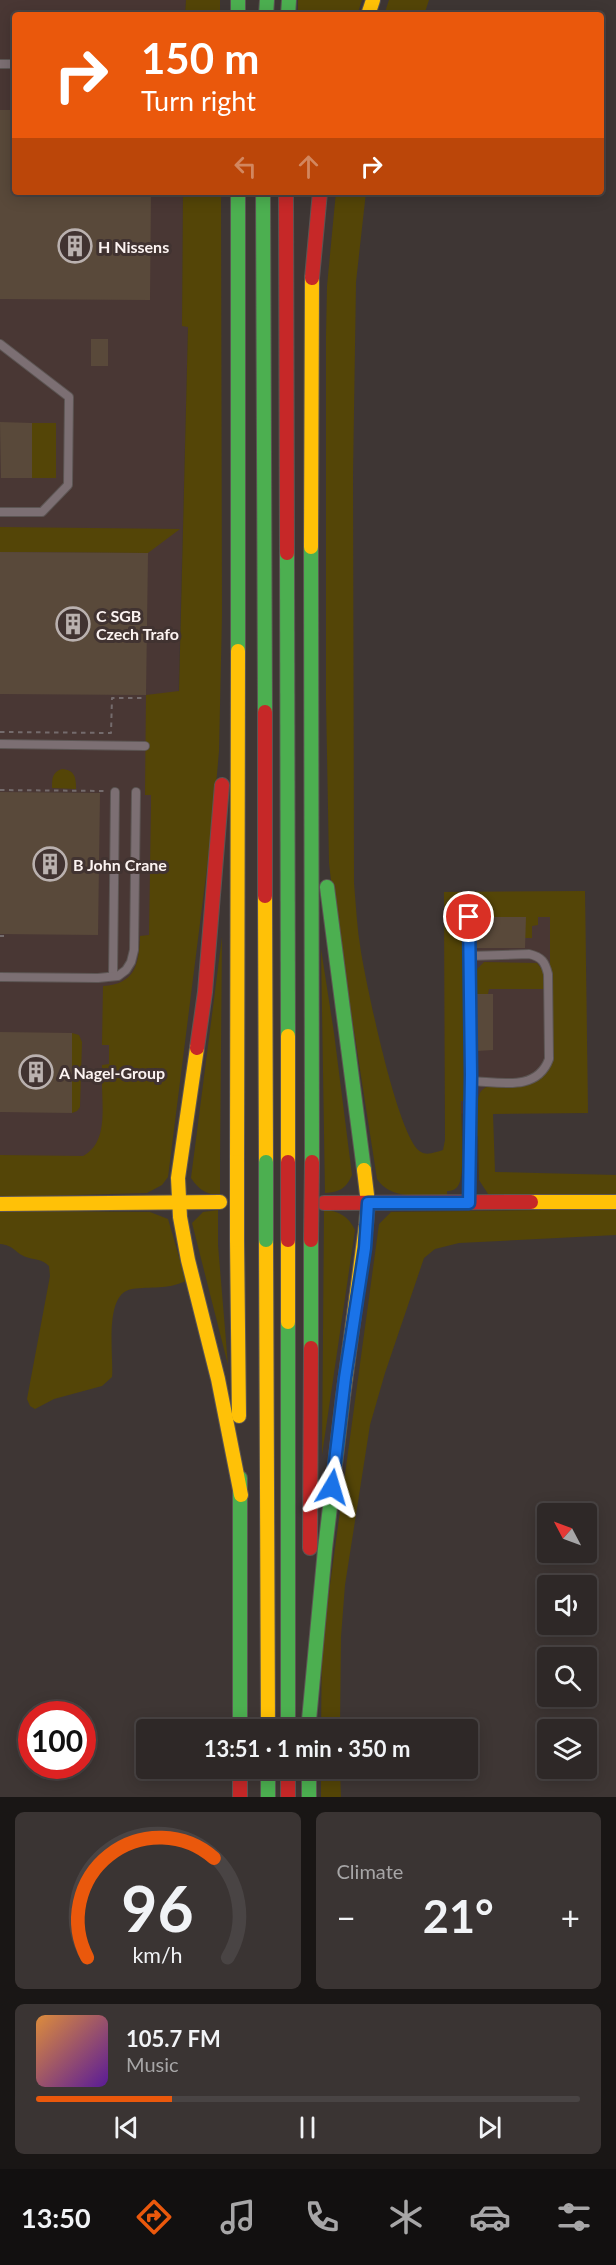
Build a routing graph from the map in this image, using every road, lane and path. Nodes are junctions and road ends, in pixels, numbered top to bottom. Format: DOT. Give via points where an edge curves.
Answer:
graph roads {
  1 [pos="238,195"];
  2 [pos="263,195"];
  3 [pos="286,195"];
  4 [pos="320,195"];
  5 [pos="0,344"];
  6 [pos="0,512"];
  7 [pos="237,587"];
  8 [pos="142,698"];
  9 [pos="0,732"];
  10 [pos="0,744"];
  11 [pos="145,746"];
  12 [pos="312,769"];
  13 [pos="0,790"];
  14 [pos="115,792"];
  15 [pos="136,792"];
  16 [pos="469,917"];
  17 [pos="469,956"];
  18 [pos="113,976"];
  19 [pos="0,977"];
  20 [pos="471,1082"];
  21 [pos="616,1202"];
  22 [pos="177,1203"];
  23 [pos="220,1203"];
  24 [pos="324,1203"];
  25 [pos="368,1203"];
  26 [pos="469,1203"];
  27 [pos="0,1204"];
  28 [pos="241,1495"];
  29 [pos="240,1719"];
  30 [pos="268,1719"];
  31 [pos="288,1719"];
  32 [pos="309,1719"];
  33 [pos="309,1719"];
  34 [pos="240,1779"];
  35 [pos="268,1779"];
  36 [pos="288,1779"];
  37 [pos="309,1779"];
  38 [pos="240,1797"];
  39 [pos="268,1797"];
  40 [pos="288,1797"];
  41 [pos="309,1797"];
  1 -- 7 [label="main road"];
  2 -- 30 [label="main road, bridge"];
  3 -- 31 [label="main road, bridge"];
  4 -- 12 [label="main road" via="311,286"];
  5 -- 6 [label="lane" via="69,397 68,485 42,512"];
  7 -- 22 [label="main road" via="205,992"];
  7 -- 28 [label="main road, bridge"];
  8 -- 9 [label="path" via="112,698 111,733"];
  10 -- 11 [label="lane"];
  12 -- 25 [label="main road"];
  12 -- 32 [label="main road, bridge"];
  13 -- 14 [label="path"];
  14 -- 18 [label="lane"];
  15 -- 18 [label="lane" via="134,950 126,970"];
  16 -- 17 [label="lane"];
  17 -- 20 [label="lane"];
  17 -- 20 [label="lane" via="538,956 545,962 548,974 546,1069 532,1080"];
  18 -- 19 [label="lane"];
  20 -- 26 [label="lane"];
  21 -- 26 [label="main road"];
  22 -- 23 [label="main road"];
  22 -- 27 [label="main road"];
  22 -- 28 [label="main road" via="218,1374"];
  24 -- 25 [label="main road"];
  25 -- 26 [label="main road"];
  25 -- 33 [label="main road" via="324,1549"];
  28 -- 29 [label="main road"];
  34 -- 38 [label="main road"];
  35 -- 39 [label="main road"];
  36 -- 40 [label="main road"];
  37 -- 41 [label="main road"];
}
